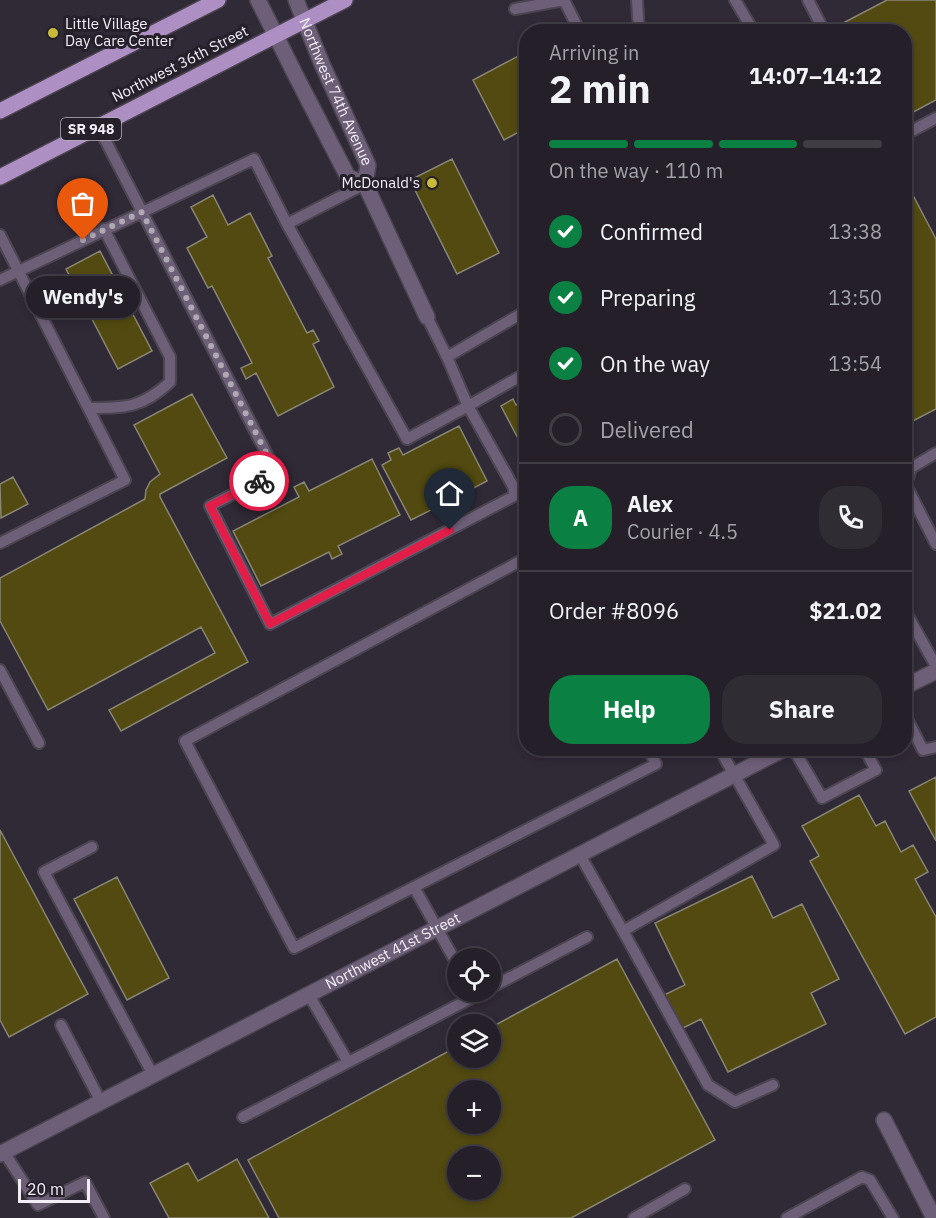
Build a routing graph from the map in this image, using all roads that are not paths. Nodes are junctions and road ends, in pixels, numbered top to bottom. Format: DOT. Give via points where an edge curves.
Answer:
graph roads {
  1 [pos="218,0"];
  2 [pos="258,0"];
  3 [pos="296,0"];
  4 [pos="345,0"];
  5 [pos="637,0"];
  6 [pos="735,0"];
  7 [pos="808,0"];
  8 [pos="515,9"];
  9 [pos="303,21"];
  10 [pos="576,24"];
  11 [pos="638,24"];
  12 [pos="749,24"];
  13 [pos="820,24"];
  14 [pos="275,35"];
  15 [pos="0,111"];
  16 [pos="936,118"];
  17 [pos="98,126"];
  18 [pos="912,131"];
  19 [pos="0,177"];
  20 [pos="365,184"];
  21 [pos="142,212"];
  22 [pos="287,224"];
  23 [pos="104,230"];
  24 [pos="0,235"];
  25 [pos="19,270"];
  26 [pos="0,280"];
  27 [pos="519,315"];
  28 [pos="427,317"];
  29 [pos="447,357"];
  30 [pos="519,377"];
  31 [pos="468,406"];
  32 [pos="89,408"];
  33 [pos="936,453"];
  34 [pos="912,467"];
  35 [pos="912,496"];
  36 [pos="0,543"];
  37 [pos="936,544"];
  38 [pos="519,562"];
  39 [pos="912,623"];
  40 [pos="936,666"];
  41 [pos="0,670"];
  42 [pos="936,671"];
  43 [pos="912,683"];
  44 [pos="912,729"];
  45 [pos="39,743"];
  46 [pos="936,747"];
  47 [pos="652,756"];
  48 [pos="723,756"];
  49 [pos="771,756"];
  50 [pos="798,756"];
  51 [pos="868,756"];
  52 [pos="734,776"];
  53 [pos="92,847"];
  54 [pos="580,855"];
  55 [pos="414,887"];
  56 [pos="437,929"];
  57 [pos="623,931"];
  58 [pos="587,938"];
  59 [pos="448,948"];
  60 [pos="501,982"];
  61 [pos="309,995"];
  62 [pos="459,1002"];
  63 [pos="61,1025"];
  64 [pos="348,1062"];
  65 [pos="153,1076"];
  66 [pos="773,1085"];
  67 [pos="101,1102"];
  68 [pos="243,1117"];
  69 [pos="884,1120"];
  70 [pos="2,1153"];
  71 [pos="686,1189"];
  72 [pos="104,1218"];
  73 [pos="634,1218"];
  74 [pos="787,1218"];
  75 [pos="893,1218"];
  76 [pos="934,1218"];
  1 -- 15 [label="main road"];
  2 -- 14 [label="street, Northwest 74th Avenue"];
  3 -- 9 [label="street, Northwest 74th Avenue"];
  4 -- 9 [label="main road, Northwest 36th Street / SR 948"];
  5 -- 11 [label="lane"];
  6 -- 12 [label="lane"];
  7 -- 13 [label="lane"];
  8 -- 10 [label="lane" via="564,0"];
  9 -- 14 [label="main road, Northwest 36th Street / SR 948"];
  9 -- 20 [label="street, Northwest 74th Avenue" via="368,165"];
  14 -- 17 [label="main road, Northwest 36th Street / SR 948"];
  14 -- 20 [label="street, Northwest 74th Avenue" via="348,177"];
  16 -- 18 [label="lane"];
  17 -- 19 [label="main road, Northwest 36th Street / SR 948"];
  17 -- 21 [label="lane"];
  20 -- 22 [label="lane"];
  20 -- 28 [label="street, Northwest 74th Avenue"];
  21 -- 22 [label="lane" via="254,159"];
  21 -- 23 [label="lane"];
  21 -- 31 [label="lane" via="276,472 210,506 270,624 514,496 514,488"];
  22 -- 31 [label="lane" via="407,439"];
  23 -- 25 [label="lane"];
  23 -- 32 [label="lane" via="170,357 170,382 153,398 123,408"];
  24 -- 25 [label="lane"];
  25 -- 26 [label="lane"];
  25 -- 32 [label="lane"];
  27 -- 29 [label="lane"];
  28 -- 29 [label="lane"];
  29 -- 31 [label="lane"];
  30 -- 31 [label="lane"];
  32 -- 36 [label="lane" via="125,480"];
  33 -- 34 [label="lane"];
  35 -- 37 [label="lane"];
  38 -- 55 [label="lane" via="185,741 294,948"];
  39 -- 40 [label="lane"];
  41 -- 45 [label="lane"];
  42 -- 43 [label="street"];
  44 -- 46 [label="lane" via="923,750"];
  47 -- 55 [label="lane" via="656,764"];
  48 -- 52 [label="lane"];
  49 -- 52 [label="street, Northwest 41st Street"];
  50 -- 51 [label="lane" via="822,798 876,771"];
  52 -- 54 [label="street, Northwest 41st Street"];
  52 -- 57 [label="lane" via="774,845"];
  53 -- 65 [label="lane" via="44,872"];
  54 -- 56 [label="street, Northwest 41st Street"];
  54 -- 57 [label="lane"];
  55 -- 56 [label="lane"];
  56 -- 59 [label="lane"];
  56 -- 61 [label="street, Northwest 41st Street"];
  57 -- 66 [label="lane" via="708,1085 735,1102"];
  58 -- 60 [label="lane"];
  61 -- 64 [label="lane"];
  61 -- 65 [label="street, Northwest 41st Street"];
  62 -- 64 [label="lane"];
  63 -- 67 [label="lane"];
  64 -- 68 [label="lane"];
  65 -- 67 [label="street, Northwest 41st Street"];
  67 -- 70 [label="street, Northwest 41st Street"];
  69 -- 76 [label="street"];
  70 -- 72 [label="lane" via="38,1205 85,1182"];
  71 -- 73 [label="lane"];
  74 -- 75 [label="lane" via="862,1177 870,1180"];
}
